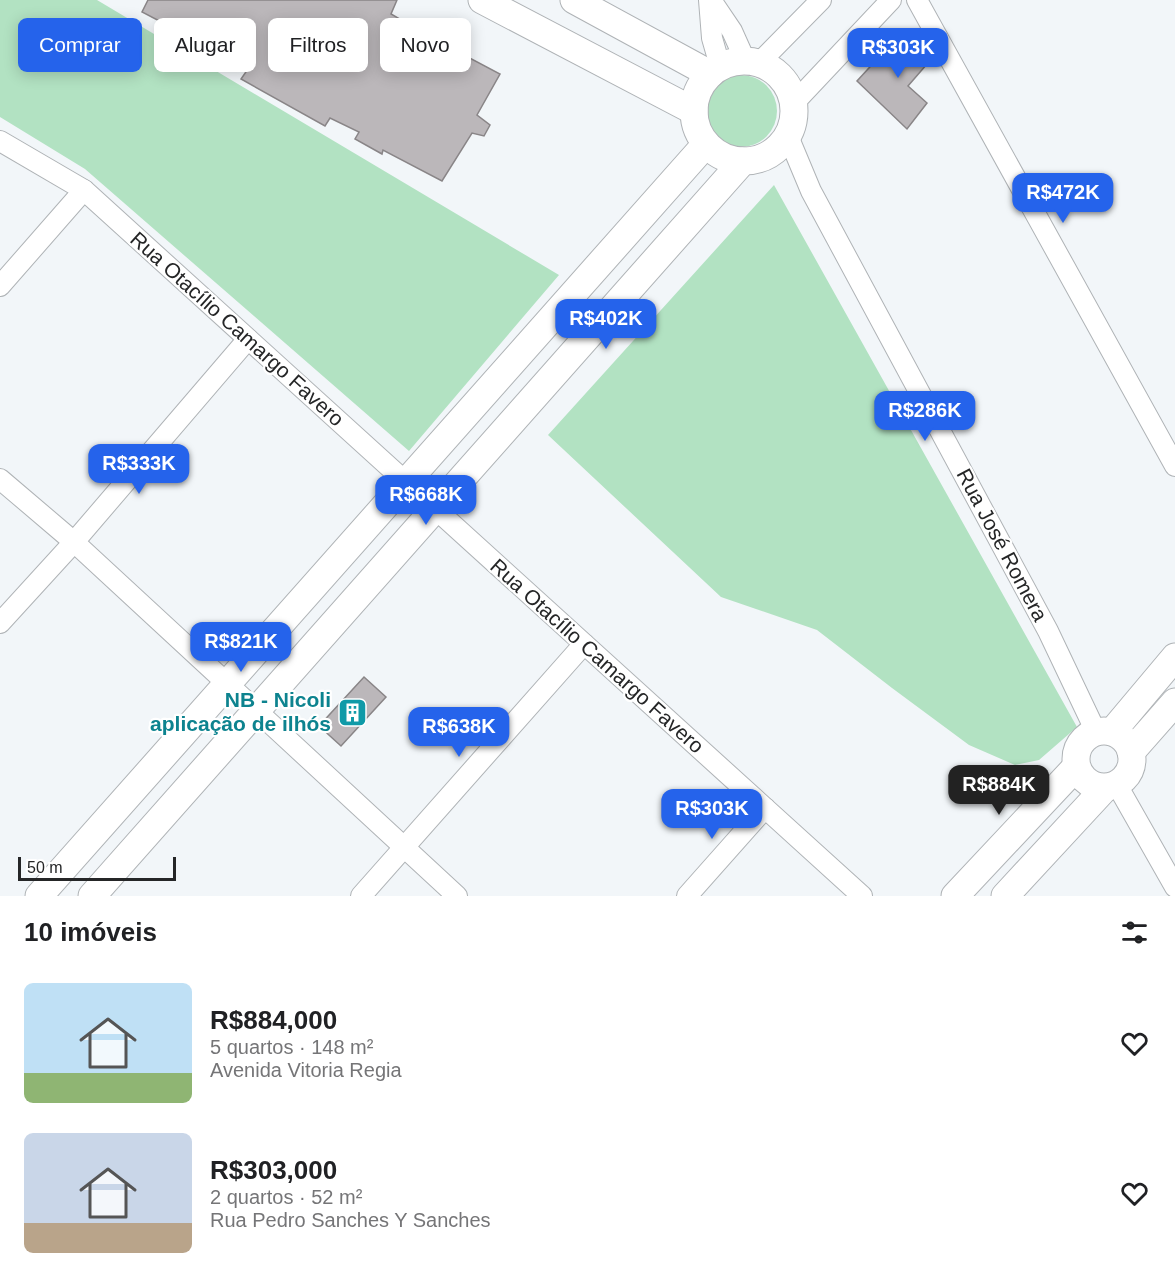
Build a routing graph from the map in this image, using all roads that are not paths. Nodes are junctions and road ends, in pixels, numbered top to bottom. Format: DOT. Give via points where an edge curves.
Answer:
graph roads {
  1 [pos="482,0"];
  2 [pos="574,0"];
  3 [pos="710,0"];
  4 [pos="821,0"];
  5 [pos="891,0"];
  6 [pos="917,0"];
  7 [pos="733,66"];
  8 [pos="794,103"];
  9 [pos="694,111"];
  10 [pos="788,136"];
  11 [pos="0,141"];
  12 [pos="706,144"];
  13 [pos="743,161"];
  14 [pos="84,190"];
  15 [pos="0,286"];
  16 [pos="248,339"];
  17 [pos="1175,466"];
  18 [pos="0,479"];
  19 [pos="405,482"];
  20 [pos="435,508"];
  21 [pos="74,542"];
  22 [pos="0,623"];
  23 [pos="584,644"];
  24 [pos="1175,657"];
  25 [pos="226,684"];
  26 [pos="1175,702"];
  27 [pos="255,711"];
  28 [pos="1104,732"];
  29 [pos="1131,752"];
  30 [pos="1076,767"];
  31 [pos="1111,786"];
  32 [pos="765,808"];
  33 [pos="403,849"];
  34 [pos="1175,887"];
  35 [pos="39,896"];
  36 [pos="92,896"];
  37 [pos="361,896"];
  38 [pos="457,896"];
  39 [pos="687,896"];
  40 [pos="862,896"];
  41 [pos="954,896"];
  42 [pos="1005,896"];
  1 -- 9 [label="street"];
  2 -- 7 [label="street"];
  3 -- 7 [label="street" via="732,31"];
  4 -- 7 [label="street"];
  5 -- 8 [label="street"];
  6 -- 17 [label="street"];
  7 -- 8 [label="street" via="773,69 783,79"];
  7 -- 9 [label="street" via="698,91"];
  8 -- 10 [label="street"];
  9 -- 12 [label="street"];
  10 -- 13 [label="street" via="769,155"];
  10 -- 28 [label="street, Rua José Romera" via="811,191"];
  11 -- 14 [label="street, Rua Otacílio Camargo Favero"];
  12 -- 13 [label="street" via="717,153"];
  12 -- 19 [label="street"];
  13 -- 20 [label="street"];
  14 -- 15 [label="street"];
  14 -- 16 [label="street, Rua Otacílio Camargo Favero"];
  16 -- 19 [label="street, Rua Otacílio Camargo Favero"];
  16 -- 21 [label="street"];
  18 -- 21 [label="street"];
  19 -- 20 [label="street, Rua Otacílio Camargo Favero"];
  19 -- 25 [label="street"];
  20 -- 23 [label="street, Rua Otacílio Camargo Favero"];
  20 -- 27 [label="street"];
  21 -- 22 [label="street"];
  21 -- 25 [label="street"];
  23 -- 32 [label="street, Rua Otacílio Camargo Favero"];
  23 -- 33 [label="street"];
  24 -- 28 [label="street"];
  25 -- 27 [label="street"];
  25 -- 35 [label="street"];
  26 -- 29 [label="street"];
  27 -- 33 [label="street"];
  27 -- 36 [label="street"];
  28 -- 29 [label="street" via="1125,741"];
  28 -- 30 [label="street" via="1083,739 1076,752"];
  29 -- 31 [label="street" via="1127,776"];
  30 -- 31 [label="street" via="1092,785"];
  30 -- 41 [label="street"];
  31 -- 34 [label="street"];
  31 -- 42 [label="street"];
  32 -- 39 [label="street"];
  32 -- 40 [label="street, Rua Otacílio Camargo Favero"];
  33 -- 37 [label="street"];
  33 -- 38 [label="street"];
}
